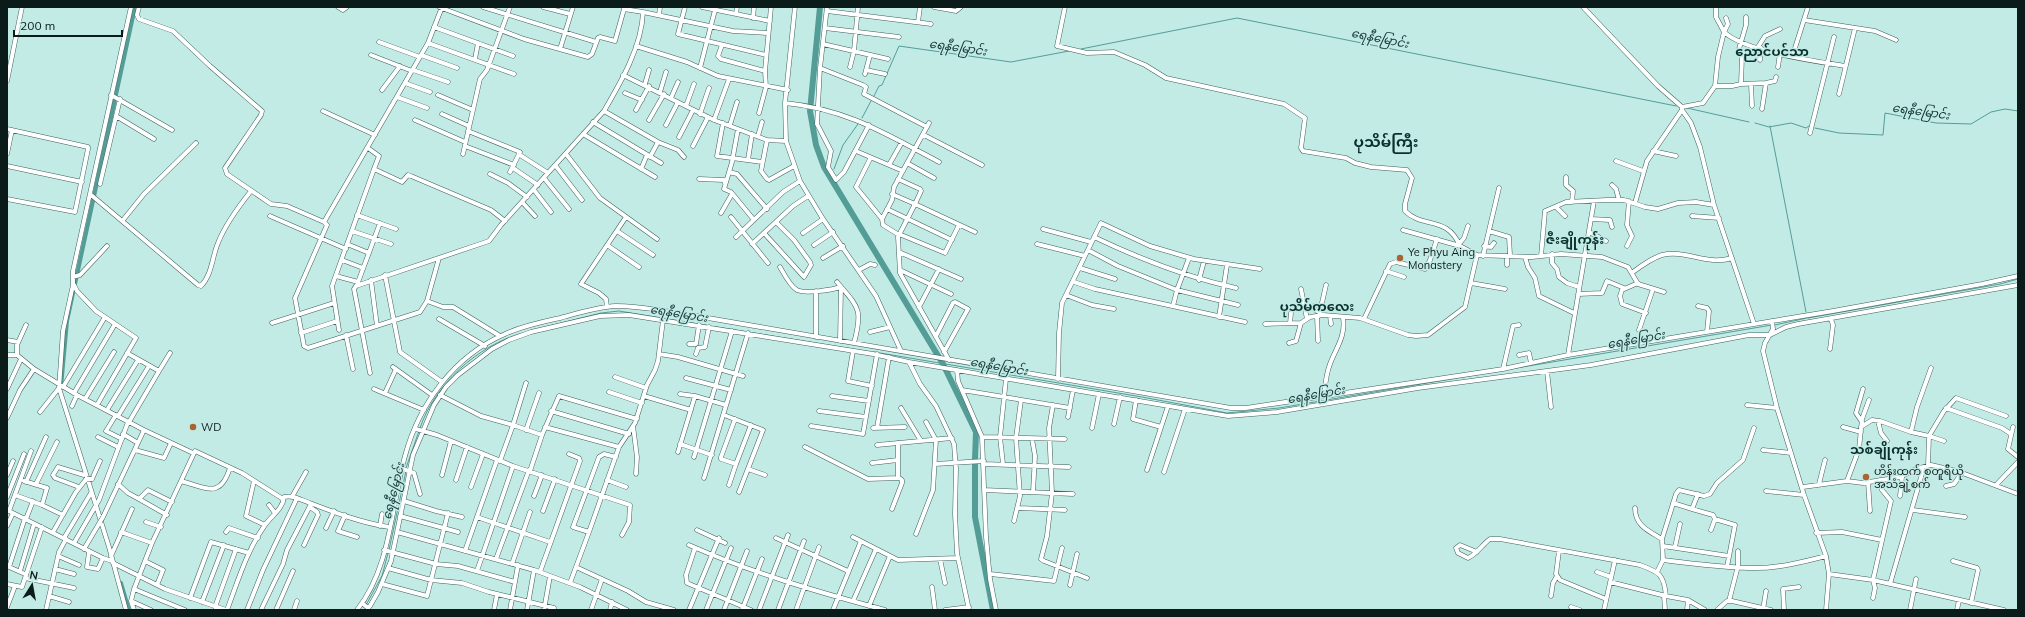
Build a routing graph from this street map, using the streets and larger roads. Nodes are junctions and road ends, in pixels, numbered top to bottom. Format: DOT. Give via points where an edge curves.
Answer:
graph roads {
  1 [pos="22,7"];
  2 [pos="131,7"];
  3 [pos="139,7"];
  4 [pos="338,7"];
  5 [pos="347,7"];
  6 [pos="440,7"];
  7 [pos="483,7"];
  8 [pos="510,7"];
  9 [pos="543,7"];
  10 [pos="573,7"];
  11 [pos="660,7"];
  12 [pos="685,7"];
  13 [pos="702,7"];
  14 [pos="737,7"];
  15 [pos="754,7"];
  16 [pos="771,7"];
  17 [pos="795,7"];
  18 [pos="858,7"];
  19 [pos="920,7"];
  20 [pos="934,7"];
  21 [pos="961,7"];
  22 [pos="1064,7"];
  23 [pos="1583,7"];
  24 [pos="1716,7"];
  25 [pos="1808,7"];
  26 [pos="624,8"];
  27 [pos="827,9"];
  28 [pos="715,10"];
  29 [pos="643,12"];
  30 [pos="570,14"];
  31 [pos="736,14"];
  32 [pos="507,15"];
  33 [pos="659,15"];
  34 [pos="858,15"];
  35 [pos="1746,17"];
  36 [pos="753,18"];
  37 [pos="1726,18"];
  38 [pos="681,20"];
  39 [pos="1804,20"];
  40 [pos="770,21"];
  41 [pos="918,22"];
  42 [pos="931,24"];
  43 [pos="710,26"];
  44 [pos="434,27"];
  45 [pos="825,28"];
  46 [pos="1855,28"];
  47 [pos="502,29"];
  48 [pos="1780,29"];
  49 [pos="856,32"];
  50 [pos="1724,32"];
  51 [pos="564,33"];
  52 [pos="768,34"];
  53 [pos="899,37"];
  54 [pos="1834,37"];
  55 [pos="1896,40"];
  56 [pos="706,41"];
  57 [pos="379,42"];
  58 [pos="428,42"];
  59 [pos="478,42"];
  60 [pos="596,42"];
  61 [pos="1740,43"];
  62 [pos="823,44"];
  63 [pos="722,45"];
  64 [pos="636,46"];
  65 [pos="1760,47"];
  66 [pos="494,48"];
  67 [pos="560,49"];
  68 [pos="854,51"];
  69 [pos="1780,53"];
  70 [pos="870,54"];
  71 [pos="766,55"];
  72 [pos="371,56"];
  73 [pos="421,56"];
  74 [pos="514,56"];
  75 [pos="1790,56"];
  76 [pos="475,59"];
  77 [pos="888,59"];
  78 [pos="1760,60"];
  79 [pos="1828,63"];
  80 [pos="489,64"];
  81 [pos="400,66"];
  82 [pos="850,66"];
  83 [pos="1845,66"];
  84 [pos="1778,67"];
  85 [pos="457,68"];
  86 [pos="700,68"];
  87 [pos="820,68"];
  88 [pos="412,70"];
  89 [pos="650,70"];
  90 [pos="765,71"];
  91 [pos="666,72"];
  92 [pos="514,74"];
  93 [pos="885,74"];
  94 [pos="624,75"];
  95 [pos="1776,76"];
  96 [pos="729,79"];
  97 [pos="7,80"];
  98 [pos="448,82"];
  99 [pos="678,82"];
  100 [pos="405,83"];
  101 [pos="1766,83"];
  102 [pos="694,84"];
  103 [pos="1741,84"];
  104 [pos="1751,84"];
  105 [pos="647,85"];
  106 [pos="1715,86"];
  107 [pos="766,87"];
  108 [pos="709,88"];
  109 [pos="382,90"];
  110 [pos="788,90"];
  111 [pos="430,92"];
  112 [pos="625,93"];
  113 [pos="662,93"];
  114 [pos="1839,94"];
  115 [pos="111,95"];
  116 [pos="438,95"];
  117 [pos="397,98"];
  118 [pos="671,98"];
  119 [pos="120,99"];
  120 [pos="642,100"];
  121 [pos="678,102"];
  122 [pos="737,102"];
  123 [pos="785,103"];
  124 [pos="686,106"];
  125 [pos="817,106"];
  126 [pos="1752,106"];
  127 [pos="427,108"];
  128 [pos="1682,109"];
  129 [pos="1762,109"];
  130 [pos="473,110"];
  131 [pos="636,110"];
  132 [pos="693,110"];
  133 [pos="324,111"];
  134 [pos="604,111"];
  135 [pos="759,113"];
  136 [pos="442,114"];
  137 [pos="700,114"];
  138 [pos="116,116"];
  139 [pos="708,117"];
  140 [pos="1807,119"];
  141 [pos="415,120"];
  142 [pos="649,120"];
  143 [pos="714,120"];
  144 [pos="1813,121"];
  145 [pos="593,122"];
  146 [pos="762,122"];
  147 [pos="723,123"];
  148 [pos="666,125"];
  149 [pos="730,125"];
  150 [pos="869,125"];
  151 [pos="738,128"];
  152 [pos="469,129"];
  153 [pos="9,130"];
  154 [pos="172,130"];
  155 [pos="1810,133"];
  156 [pos="583,134"];
  157 [pos="752,134"];
  158 [pos="375,135"];
  159 [pos="924,135"];
  160 [pos="758,136"];
  161 [pos="679,137"];
  162 [pos="154,138"];
  163 [pos="767,140"];
  164 [pos="786,141"];
  165 [pos="658,142"];
  166 [pos="902,142"];
  167 [pos="196,143"];
  168 [pos="465,144"];
  169 [pos="692,146"];
  170 [pos="368,148"];
  171 [pos="916,149"];
  172 [pos="856,151"];
  173 [pos="1653,151"];
  174 [pos="7,154"];
  175 [pos="463,154"];
  176 [pos="566,154"];
  177 [pos="520,155"];
  178 [pos="649,156"];
  179 [pos="1676,156"];
  180 [pos="684,157"];
  181 [pos="870,158"];
  182 [pos="748,160"];
  183 [pos="732,161"];
  184 [pos="1616,161"];
  185 [pos="762,162"];
  186 [pos="939,162"];
  187 [pos="661,163"];
  188 [pos="907,163"];
  189 [pos="555,165"];
  190 [pos="889,165"];
  191 [pos="982,165"];
  192 [pos="7,166"];
  193 [pos="794,166"];
  194 [pos="512,168"];
  195 [pos="374,169"];
  196 [pos="641,169"];
  197 [pos="903,171"];
  198 [pos="1643,171"];
  199 [pos="729,172"];
  200 [pos="548,173"];
  201 [pos="490,174"];
  202 [pos="656,177"];
  203 [pos="544,178"];
  204 [pos="934,178"];
  205 [pos="1566,178"];
  206 [pos="699,179"];
  207 [pos="898,179"];
  208 [pos="800,181"];
  209 [pos="82,182"];
  210 [pos="725,182"];
  211 [pos="100,184"];
  212 [pos="538,185"];
  213 [pos="1612,185"];
  214 [pos="1499,188"];
  215 [pos="534,190"];
  216 [pos="251,191"];
  217 [pos="90,194"];
  218 [pos="732,194"];
  219 [pos="892,194"];
  220 [pos="808,196"];
  221 [pos="526,197"];
  222 [pos="7,199"];
  223 [pos="582,200"];
  224 [pos="1619,200"];
  225 [pos="1594,201"];
  226 [pos="1629,201"];
  227 [pos="522,202"];
  228 [pos="1572,202"];
  229 [pos="1635,203"];
  230 [pos="915,204"];
  231 [pos="1714,205"];
  232 [pos="1556,207"];
  233 [pos="569,209"];
  234 [pos="767,209"];
  235 [pos="887,209"];
  236 [pos="551,212"];
  237 [pos="721,213"];
  238 [pos="358,215"];
  239 [pos="270,216"];
  240 [pos="535,216"];
  241 [pos="1565,216"];
  242 [pos="1692,216"];
  243 [pos="626,217"];
  244 [pos="731,218"];
  245 [pos="1719,218"];
  246 [pos="823,219"];
  247 [pos="907,219"];
  248 [pos="1591,219"];
  249 [pos="123,220"];
  250 [pos="754,220"];
  251 [pos="882,220"];
  252 [pos="504,221"];
  253 [pos="324,222"];
  254 [pos="776,222"];
  255 [pos="380,223"];
  256 [pos="959,225"];
  257 [pos="1468,226"];
  258 [pos="1612,227"];
  259 [pos="396,229"];
  260 [pos="1043,229"];
  261 [pos="1403,230"];
  262 [pos="352,231"];
  263 [pos="617,231"];
  264 [pos="742,231"];
  265 [pos="1489,231"];
  266 [pos="764,232"];
  267 [pos="833,232"];
  268 [pos="974,232"];
  269 [pos="1588,232"];
  270 [pos="803,233"];
  271 [pos="899,235"];
  272 [pos="736,237"];
  273 [pos="1094,237"];
  274 [pos="374,238"];
  275 [pos="321,239"];
  276 [pos="657,239"];
  277 [pos="1437,239"];
  278 [pos="952,240"];
  279 [pos="1606,241"];
  280 [pos="1091,242"];
  281 [pos="1494,243"];
  282 [pos="391,244"];
  283 [pos="752,244"];
  284 [pos="1037,244"];
  285 [pos="607,245"];
  286 [pos="814,245"];
  287 [pos="1459,245"];
  288 [pos="107,246"];
  289 [pos="346,246"];
  290 [pos="843,246"];
  291 [pos="1484,246"];
  292 [pos="1627,246"];
  293 [pos="1088,250"];
  294 [pos="899,252"];
  295 [pos="369,253"];
  296 [pos="1552,254"];
  297 [pos="1585,254"];
  298 [pos="653,255"];
  299 [pos="1477,255"];
  300 [pos="1085,256"];
  301 [pos="1483,256"];
  302 [pos="1508,256"];
  303 [pos="1541,256"];
  304 [pos="1525,257"];
  305 [pos="439,258"];
  306 [pos="823,258"];
  307 [pos="1189,258"];
  308 [pos="1732,258"];
  309 [pos="342,260"];
  310 [pos="1204,261"];
  311 [pos="768,263"];
  312 [pos="875,265"];
  313 [pos="1227,265"];
  314 [pos="1507,265"];
  315 [pos="639,267"];
  316 [pos="780,267"];
  317 [pos="363,268"];
  318 [pos="1080,268"];
  319 [pos="939,269"];
  320 [pos="1260,269"];
  321 [pos="859,270"];
  322 [pos="900,270"];
  323 [pos="1386,271"];
  324 [pos="1633,272"];
  325 [pos="1182,274"];
  326 [pos="75,276"];
  327 [pos="336,276"];
  328 [pos="385,276"];
  329 [pos="2018,276"];
  330 [pos="1404,277"];
  331 [pos="961,279"];
  332 [pos="1115,279"];
  333 [pos="371,280"];
  334 [pos="1199,280"];
  335 [pos="837,282"];
  336 [pos="1074,282"];
  337 [pos="358,283"];
  338 [pos="1471,283"];
  339 [pos="1638,283"];
  340 [pos="931,284"];
  341 [pos="73,285"];
  342 [pos="1326,285"];
  343 [pos="2018,285"];
  344 [pos="1225,286"];
  345 [pos="1579,287"];
  346 [pos="842,288"];
  347 [pos="1236,288"];
  348 [pos="1624,288"];
  349 [pos="1301,289"];
  350 [pos="1505,289"];
  351 [pos="1653,289"];
  352 [pos="1177,290"];
  353 [pos="816,291"];
  354 [pos="1664,292"];
  355 [pos="951,294"];
  356 [pos="1578,294"];
  357 [pos="1066,295"];
  358 [pos="427,301"];
  359 [pos="1222,301"];
  360 [pos="334,303"];
  361 [pos="1238,305"];
  362 [pos="1174,306"];
  363 [pos="1314,306"];
  364 [pos="1698,306"];
  365 [pos="607,307"];
  366 [pos="919,307"];
  367 [pos="1114,310"];
  368 [pos="1291,313"];
  369 [pos="1574,313"];
  370 [pos="1646,313"];
  371 [pos="298,315"];
  372 [pos="1318,315"];
  373 [pos="1330,316"];
  374 [pos="105,317"];
  375 [pos="1219,317"];
  376 [pos="1343,318"];
  377 [pos="439,319"];
  378 [pos="1308,319"];
  379 [pos="1364,319"];
  380 [pos="1831,319"];
  381 [pos="394,320"];
  382 [pos="663,320"];
  383 [pos="337,321"];
  384 [pos="1245,322"];
  385 [pos="1772,322"];
  386 [pos="272,323"];
  387 [pos="1290,323"];
  388 [pos="1301,323"];
  389 [pos="115,324"];
  390 [pos="1265,324"];
  391 [pos="1331,324"];
  392 [pos="1754,324"];
  393 [pos="26,325"];
  394 [pos="699,325"];
  395 [pos="1519,325"];
  396 [pos="377,326"];
  397 [pos="528,326"];
  398 [pos="709,326"];
  399 [pos="890,326"];
  400 [pos="339,330"];
  401 [pos="1640,330"];
  402 [pos="362,331"];
  403 [pos="732,331"];
  404 [pos="531,332"];
  405 [pos="870,332"];
  406 [pos="1707,332"];
  407 [pos="302,333"];
  408 [pos="748,333"];
  409 [pos="346,335"];
  410 [pos="1770,335"];
  411 [pos="500,336"];
  412 [pos="936,336"];
  413 [pos="816,337"];
  414 [pos="7,340"];
  415 [pos="840,341"];
  416 [pos="1318,341"];
  417 [pos="18,342"];
  418 [pos="854,343"];
  419 [pos="1289,343"];
  420 [pos="689,344"];
  421 [pos="484,346"];
  422 [pos="1830,349"];
  423 [pos="853,351"];
  424 [pos="114,352"];
  425 [pos="127,352"];
  426 [pos="903,352"];
  427 [pos="944,352"];
  428 [pos="170,353"];
  429 [pos="659,354"];
  430 [pos="696,354"];
  431 [pos="877,354"];
  432 [pos="1568,354"];
  433 [pos="7,355"];
  434 [pos="17,355"];
  435 [pos="1519,356"];
  436 [pos="889,357"];
  437 [pos="21,359"];
  438 [pos="903,359"];
  439 [pos="138,360"];
  440 [pos="947,360"];
  441 [pos="909,362"];
  442 [pos="1531,363"];
  443 [pos="149,366"];
  444 [pos="1931,368"];
  445 [pos="34,369"];
  446 [pos="353,369"];
  447 [pos="1503,369"];
  448 [pos="720,370"];
  449 [pos="957,370"];
  450 [pos="159,371"];
  451 [pos="1547,371"];
  452 [pos="370,373"];
  453 [pos="736,374"];
  454 [pos="743,376"];
  455 [pos="615,377"];
  456 [pos="686,378"];
  457 [pos="1006,379"];
  458 [pos="1058,379"];
  459 [pos="9,380"];
  460 [pos="442,382"];
  461 [pos="526,383"];
  462 [pos="60,385"];
  463 [pos="715,385"];
  464 [pos="872,386"];
  465 [pos="646,388"];
  466 [pos="7,389"];
  467 [pos="374,389"];
  468 [pos="1863,389"];
  469 [pos="731,390"];
  470 [pos="962,390"];
  471 [pos="1073,390"];
  472 [pos="609,392"];
  473 [pos="385,393"];
  474 [pos="76,394"];
  475 [pos="539,394"];
  476 [pos="680,394"];
  477 [pos="1099,394"];
  478 [pos="432,395"];
  479 [pos="440,395"];
  480 [pos="644,396"];
  481 [pos="695,396"];
  482 [pos="832,396"];
  483 [pos="1324,396"];
  484 [pos="1004,397"];
  485 [pos="1120,397"];
  486 [pos="86,399"];
  487 [pos="1021,400"];
  488 [pos="1136,400"];
  489 [pos="1869,400"];
  490 [pos="710,401"];
  491 [pos="869,401"];
  492 [pos="642,403"];
  493 [pos="98,405"];
  494 [pos="726,405"];
  495 [pos="1053,405"];
  496 [pos="1747,405"];
  497 [pos="72,406"];
  498 [pos="1168,406"];
  499 [pos="1551,407"];
  500 [pos="901,408"];
  501 [pos="1070,408"];
  502 [pos="1777,408"];
  503 [pos="1946,408"];
  504 [pos="1185,409"];
  505 [pos="107,410"];
  506 [pos="424,410"];
  507 [pos="691,410"];
  508 [pos="819,411"];
  509 [pos="40,412"];
  510 [pos="551,412"];
  511 [pos="724,415"];
  512 [pos="117,416"];
  513 [pos="2006,416"];
  514 [pos="866,417"];
  515 [pos="1068,417"];
  516 [pos="7,418"];
  517 [pos="637,419"];
  518 [pos="735,419"];
  519 [pos="1878,421"];
  520 [pos="129,422"];
  521 [pos="926,422"];
  522 [pos="1114,424"];
  523 [pos="1862,424"];
  524 [pos="751,425"];
  525 [pos="514,426"];
  526 [pos="634,426"];
  527 [pos="811,426"];
  528 [pos="545,427"];
  529 [pos="905,427"];
  530 [pos="1161,427"];
  531 [pos="1843,427"];
  532 [pos="2013,427"];
  533 [pos="1092,428"];
  534 [pos="1754,428"];
  535 [pos="144,430"];
  536 [pos="419,430"];
  537 [pos="526,430"];
  538 [pos="1861,432"];
  539 [pos="1911,432"];
  540 [pos="629,434"];
  541 [pos="2011,434"];
  542 [pos="542,435"];
  543 [pos="123,436"];
  544 [pos="1929,436"];
  545 [pos="46,437"];
  546 [pos="98,437"];
  547 [pos="1000,437"];
  548 [pos="952,438"];
  549 [pos="982,438"];
  550 [pos="1016,438"];
  551 [pos="1032,439"];
  552 [pos="1050,439"];
  553 [pos="1065,439"];
  554 [pos="936,440"];
  555 [pos="451,441"];
  556 [pos="921,441"];
  557 [pos="1887,441"];
  558 [pos="1944,441"];
  559 [pos="57,442"];
  560 [pos="138,443"];
  561 [pos="171,443"];
  562 [pos="898,443"];
  563 [pos="680,444"];
  564 [pos="878,445"];
  565 [pos="805,446"];
  566 [pos="118,447"];
  567 [pos="467,447"];
  568 [pos="619,447"];
  569 [pos="696,449"];
  570 [pos="135,450"];
  571 [pos="1763,450"];
  572 [pos="31,451"];
  573 [pos="194,452"];
  574 [pos="678,452"];
  575 [pos="1791,453"];
  576 [pos="24,454"];
  577 [pos="482,454"];
  578 [pos="569,454"];
  579 [pos="712,455"];
  580 [pos="616,457"];
  581 [pos="694,457"];
  582 [pos="2018,457"];
  583 [pos="898,460"];
  584 [pos="1825,460"];
  585 [pos="13,461"];
  586 [pos="100,461"];
  587 [pos="499,461"];
  588 [pos="983,462"];
  589 [pos="2018,462"];
  590 [pos="872,463"];
  591 [pos="956,463"];
  592 [pos="736,464"];
  593 [pos="935,464"];
  594 [pos="1003,464"];
  595 [pos="1018,465"];
  596 [pos="513,466"];
  597 [pos="1034,466"];
  598 [pos="1051,466"];
  599 [pos="1926,466"];
  600 [pos="1069,467"];
  601 [pos="402,469"];
  602 [pos="748,469"];
  603 [pos="230,470"];
  604 [pos="410,470"];
  605 [pos="529,470"];
  606 [pos="1147,470"];
  607 [pos="306,472"];
  608 [pos="1164,472"];
  609 [pos="1962,473"];
  610 [pos="636,474"];
  611 [pos="7,475"];
  612 [pos="442,475"];
  613 [pos="542,475"];
  614 [pos="765,475"];
  615 [pos="86,477"];
  616 [pos="898,477"];
  617 [pos="1902,477"];
  618 [pos="704,478"];
  619 [pos="555,479"];
  620 [pos="20,480"];
  621 [pos="456,480"];
  622 [pos="607,480"];
  623 [pos="1880,480"];
  624 [pos="181,481"];
  625 [pos="1847,481"];
  626 [pos="26,482"];
  627 [pos="1868,482"];
  628 [pos="254,483"];
  629 [pos="36,484"];
  630 [pos="118,484"];
  631 [pos="571,484"];
  632 [pos="1819,484"];
  633 [pos="729,485"];
  634 [pos="1946,486"];
  635 [pos="1996,486"];
  636 [pos="79,487"];
  637 [pos="471,487"];
  638 [pos="626,487"];
  639 [pos="1803,487"];
  640 [pos="586,490"];
  641 [pos="984,490"];
  642 [pos="1018,491"];
  643 [pos="1766,491"];
  644 [pos="91,492"];
  645 [pos="739,492"];
  646 [pos="1033,492"];
  647 [pos="1052,493"];
  648 [pos="420,494"];
  649 [pos="1073,494"];
  650 [pos="1698,494"];
  651 [pos="2018,494"];
  652 [pos="15,495"];
  653 [pos="601,495"];
  654 [pos="1804,495"];
  655 [pos="534,496"];
  656 [pos="1900,496"];
  657 [pos="7,497"];
  658 [pos="295,498"];
  659 [pos="139,499"];
  660 [pos="284,500"];
  661 [pos="404,501"];
  662 [pos="33,502"];
  663 [pos="172,502"];
  664 [pos="1673,503"];
  665 [pos="42,504"];
  666 [pos="95,505"];
  667 [pos="269,505"];
  668 [pos="310,505"];
  669 [pos="1019,508"];
  670 [pos="1635,508"];
  671 [pos="132,509"];
  672 [pos="892,509"];
  673 [pos="1050,509"];
  674 [pos="1692,509"];
  675 [pos="1065,510"];
  676 [pos="1913,510"];
  677 [pos="10,511"];
  678 [pos="543,511"];
  679 [pos="1870,511"];
  680 [pos="333,512"];
  681 [pos="530,512"];
  682 [pos="275,513"];
  683 [pos="448,513"];
  684 [pos="166,514"];
  685 [pos="382,514"];
  686 [pos="63,515"];
  687 [pos="345,516"];
  688 [pos="400,516"];
  689 [pos="462,517"];
  690 [pos="477,517"];
  691 [pos="1965,517"];
  692 [pos="25,519"];
  693 [pos="1715,519"];
  694 [pos="101,520"];
  695 [pos="1014,521"];
  696 [pos="146,522"];
  697 [pos="493,522"];
  698 [pos="34,524"];
  699 [pos="1680,524"];
  700 [pos="265,525"];
  701 [pos="7,526"];
  702 [pos="380,526"];
  703 [pos="42,527"];
  704 [pos="161,527"];
  705 [pos="508,527"];
  706 [pos="326,528"];
  707 [pos="444,528"];
  708 [pos="697,530"];
  709 [pos="1711,530"];
  710 [pos="388,531"];
  711 [pos="53,532"];
  712 [pos="121,532"];
  713 [pos="226,532"];
  714 [pos="397,532"];
  715 [pos="458,532"];
  716 [pos="589,532"];
  717 [pos="523,533"];
  718 [pos="1816,533"];
  719 [pos="916,534"];
  720 [pos="622,535"];
  721 [pos="788,535"];
  722 [pos="357,537"];
  723 [pos="396,537"];
  724 [pos="853,537"];
  725 [pos="258,538"];
  726 [pos="776,538"];
  727 [pos="65,539"];
  728 [pos="719,539"];
  729 [pos="1662,539"];
  730 [pos="1882,540"];
  731 [pos="804,541"];
  732 [pos="861,541"];
  733 [pos="550,542"];
  734 [pos="74,543"];
  735 [pos="152,543"];
  736 [pos="725,543"];
  737 [pos="785,543"];
  738 [pos="304,544"];
  739 [pos="441,544"];
  740 [pos="224,545"];
  741 [pos="689,545"];
  742 [pos="1663,546"];
  743 [pos="819,547"];
  744 [pos="1674,547"];
  745 [pos="695,548"];
  746 [pos="730,548"];
  747 [pos="876,548"];
  748 [pos="1062,548"];
  749 [pos="84,549"];
  750 [pos="236,549"];
  751 [pos="385,550"];
  752 [pos="801,550"];
  753 [pos="1559,550"];
  754 [pos="392,551"];
  755 [pos="465,551"];
  756 [pos="747,551"];
  757 [pos="1738,551"];
  758 [pos="89,552"];
  759 [pos="249,552"];
  760 [pos="1477,552"];
  761 [pos="1077,554"];
  762 [pos="482,555"];
  763 [pos="712,555"];
  764 [pos="58,556"];
  765 [pos="816,556"];
  766 [pos="890,556"];
  767 [pos="1729,556"];
  768 [pos="1826,556"];
  769 [pos="103,558"];
  770 [pos="113,558"];
  771 [pos="762,558"];
  772 [pos="958,558"];
  773 [pos="940,559"];
  774 [pos="496,560"];
  775 [pos="1615,560"];
  776 [pos="1663,560"];
  777 [pos="146,561"];
  778 [pos="726,561"];
  779 [pos="1953,561"];
  780 [pos="436,564"];
  781 [pos="512,564"];
  782 [pos="79,565"];
  783 [pos="518,565"];
  784 [pos="8,566"];
  785 [pos="1058,566"];
  786 [pos="1727,566"];
  787 [pos="1738,566"];
  788 [pos="576,567"];
  789 [pos="742,567"];
  790 [pos="388,568"];
  791 [pos="56,569"];
  792 [pos="534,570"];
  793 [pos="20,571"];
  794 [pos="293,571"];
  795 [pos="477,571"];
  796 [pos="848,571"];
  797 [pos="540,572"];
  798 [pos="757,572"];
  799 [pos="1073,572"];
  800 [pos="1597,572"];
  801 [pos="1657,572"];
  802 [pos="74,574"];
  803 [pos="990,574"];
  804 [pos="1829,574"];
  805 [pos="25,576"];
  806 [pos="138,576"];
  807 [pos="550,576"];
  808 [pos="1557,576"];
  809 [pos="773,577"];
  810 [pos="1611,577"];
  811 [pos="1087,578"];
  812 [pos="602,579"];
  813 [pos="1916,579"];
  814 [pos="431,580"];
  815 [pos="1873,580"];
  816 [pos="515,582"];
  817 [pos="789,582"];
  818 [pos="1610,582"];
  819 [pos="570,583"];
  820 [pos="945,583"];
  821 [pos="7,584"];
  822 [pos="52,584"];
  823 [pos="382,584"];
  824 [pos="1890,584"];
  825 [pos="156,585"];
  826 [pos="1070,585"];
  827 [pos="15,586"];
  828 [pos="932,587"];
  829 [pos="1799,587"];
  830 [pos="74,588"];
  831 [pos="698,588"];
  832 [pos="804,588"];
  833 [pos="134,589"];
  834 [pos="1915,590"];
  835 [pos="1766,591"];
  836 [pos="497,594"];
  837 [pos="595,594"];
  838 [pos="713,594"];
  839 [pos="1665,595"];
  840 [pos="49,596"];
  841 [pos="1551,596"];
  842 [pos="838,597"];
  843 [pos="190,598"];
  844 [pos="512,598"];
  845 [pos="1873,598"];
  846 [pos="1606,599"];
  847 [pos="1688,600"];
  848 [pos="1960,600"];
  849 [pos="131,601"];
  850 [pos="528,601"];
  851 [pos="728,601"];
  852 [pos="853,601"];
  853 [pos="1729,601"];
  854 [pos="69,602"];
  855 [pos="202,602"];
  856 [pos="298,602"];
  857 [pos="612,602"];
  858 [pos="1971,603"];
  859 [pos="362,604"];
  860 [pos="870,606"];
  861 [pos="7,607"];
  862 [pos="215,607"];
  863 [pos="1571,607"];
  864 [pos="367,608"];
  865 [pos="544,608"];
  866 [pos="554,608"];
  867 [pos="743,608"];
  868 [pos="969,609"];
  869 [pos="1763,609"];
  870 [pos="46,610"];
  871 [pos="126,610"];
  872 [pos="134,610"];
  873 [pos="151,610"];
  874 [pos="185,610"];
  875 [pos="224,610"];
  876 [pos="247,610"];
  877 [pos="261,610"];
  878 [pos="276,610"];
  879 [pos="294,610"];
  880 [pos="357,610"];
  881 [pos="494,610"];
  882 [pos="510,610"];
  883 [pos="527,610"];
  884 [pos="591,610"];
  885 [pos="610,610"];
  886 [pos="627,610"];
  887 [pos="674,610"];
  888 [pos="689,610"];
  889 [pos="706,610"];
  890 [pos="724,610"];
  891 [pos="751,610"];
  892 [pos="759,610"];
  893 [pos="778,610"];
  894 [pos="796,610"];
  895 [pos="832,610"];
  896 [pos="885,610"];
  897 [pos="935,610"];
  898 [pos="945,610"];
  899 [pos="952,610"];
  900 [pos="996,610"];
  901 [pos="1580,610"];
  902 [pos="1604,610"];
  903 [pos="1665,610"];
  904 [pos="1687,610"];
  905 [pos="1705,610"];
  906 [pos="1717,610"];
  907 [pos="1771,610"];
  908 [pos="1784,610"];
  909 [pos="1826,610"];
  910 [pos="1910,610"];
  911 [pos="1957,610"];
  912 [pos="2004,610"];
  1 -- 97 [label="street"];
  2 -- 115 [label="street"];
  3 -- 216 [label="street" via="139,18 173,31 262,111 225,168 227,174"];
  4 -- 5 [label="street" via="343,10"];
  6 -- 44 [label="street"];
  6 -- 47 [label="street"];
  7 -- 32 [label="street"];
  8 -- 32 [label="street"];
  9 -- 30 [label="street"];
  10 -- 30 [label="street"];
  11 -- 33 [label="street"];
  12 -- 38 [label="street"];
  13 -- 28 [label="street"];
  14 -- 31 [label="street"];
  15 -- 36 [label="street"];
  16 -- 40 [label="street"];
  17 -- 110 [label="street"];
  18 -- 34 [label="street"];
  19 -- 41 [label="street"];
  20 -- 21 [label="street" via="956,11"];
  22 -- 287 [label="street" via="1057,46 1087,53 1114,52 1145,65 1166,78 1284,104 1305,118 1301,148 1303,151 1346,158 1361,165 1410,172 1412,182 1405,211 1449,229"];
  23 -- 128 [label="street"];
  24 -- 50 [label="street" via="1716,17"];
  25 -- 39 [label="street"];
  26 -- 29 [label="street"];
  26 -- 60 [label="street" via="615,41 600,37"];
  27 -- 34 [label="street"];
  27 -- 45 [label="street"];
  28 -- 31 [label="street"];
  28 -- 43 [label="street"];
  29 -- 33 [label="street"];
  29 -- 64 [label="street"];
  30 -- 51 [label="street"];
  31 -- 36 [label="street"];
  32 -- 47 [label="street"];
  32 -- 51 [label="street"];
  33 -- 38 [label="street"];
  34 -- 41 [label="street"];
  34 -- 49 [label="street"];
  35 -- 61 [label="street"];
  36 -- 40 [label="street"];
  37 -- 50 [label="street" via="1728,24"];
  38 -- 43 [label="street"];
  38 -- 56 [label="street" via="678,34"];
  39 -- 46 [label="street"];
  39 -- 75 [label="street"];
  40 -- 52 [label="street"];
  41 -- 42 [label="street"];
  43 -- 52 [label="street"];
  43 -- 56 [label="street"];
  44 -- 58 [label="street"];
  44 -- 59 [label="street"];
  45 -- 49 [label="street"];
  45 -- 62 [label="street"];
  46 -- 55 [label="street" via="1881,32"];
  46 -- 83 [label="street"];
  47 -- 66 [label="street"];
  47 -- 67 [label="street" via="524,39"];
  48 -- 65 [label="street" via="1765,36"];
  49 -- 53 [label="street"];
  49 -- 68 [label="street"];
  50 -- 61 [label="street"];
  50 -- 106 [label="street"];
  51 -- 60 [label="street"];
  51 -- 67 [label="street"];
  52 -- 71 [label="street"];
  54 -- 79 [label="street"];
  56 -- 63 [label="street"];
  56 -- 86 [label="street"];
  57 -- 73 [label="street"];
  58 -- 73 [label="street"];
  58 -- 76 [label="street"];
  59 -- 66 [label="street"];
  59 -- 76 [label="street"];
  60 -- 67 [label="street" via="591,56"];
  61 -- 65 [label="street"];
  61 -- 103 [label="street"];
  62 -- 68 [label="street"];
  62 -- 87 [label="street"];
  63 -- 71 [label="street"];
  63 -- 90 [label="street" via="718,56 721,59"];
  64 -- 86 [label="street"];
  64 -- 94 [label="street"];
  65 -- 69 [label="street"];
  65 -- 78 [label="street"];
  66 -- 74 [label="street"];
  66 -- 80 [label="street"];
  68 -- 70 [label="street"];
  68 -- 82 [label="street"];
  69 -- 75 [label="street"];
  69 -- 84 [label="street"];
  70 -- 77 [label="street"];
  70 -- 93 [label="street" via="865,72"];
  71 -- 90 [label="street"];
  72 -- 81 [label="street"];
  73 -- 85 [label="street"];
  73 -- 88 [label="street"];
  75 -- 79 [label="street"];
  76 -- 80 [label="street"];
  79 -- 83 [label="street"];
  79 -- 144 [label="street"];
  80 -- 92 [label="street"];
  80 -- 130 [label="street" via="480,79"];
  81 -- 88 [label="street"];
  81 -- 109 [label="street"];
  83 -- 114 [label="street"];
  86 -- 96 [label="street"];
  87 -- 125 [label="street"];
  87 -- 159 [label="street" via="863,85 866,87 864,94 928,125"];
  88 -- 98 [label="street"];
  88 -- 100 [label="street"];
  89 -- 105 [label="street"];
  90 -- 107 [label="street"];
  91 -- 113 [label="street"];
  94 -- 105 [label="street"];
  94 -- 134 [label="street"];
  95 -- 101 [label="street" via="1775,81"];
  96 -- 107 [label="street"];
  96 -- 143 [label="street"];
  99 -- 118 [label="street"];
  100 -- 111 [label="street"];
  100 -- 117 [label="street"];
  101 -- 104 [label="street"];
  101 -- 129 [label="street"];
  102 -- 124 [label="street"];
  103 -- 104 [label="street"];
  103 -- 106 [label="street"];
  104 -- 126 [label="street"];
  105 -- 113 [label="street"];
  105 -- 120 [label="street"];
  106 -- 128 [label="street" via="1703,103"];
  107 -- 110 [label="street"];
  107 -- 135 [label="street"];
  108 -- 137 [label="street"];
  110 -- 123 [label="street"];
  112 -- 120 [label="street"];
  113 -- 118 [label="street"];
  113 -- 142 [label="street"];
  115 -- 119 [label="street"];
  115 -- 217 [label="street"];
  116 -- 130 [label="street"];
  117 -- 127 [label="street"];
  117 -- 158 [label="street"];
  118 -- 121 [label="street"];
  119 -- 138 [label="street"];
  119 -- 154 [label="street"];
  120 -- 131 [label="street"];
  121 -- 124 [label="street"];
  121 -- 148 [label="street"];
  122 -- 149 [label="street"];
  123 -- 125 [label="street"];
  123 -- 164 [label="street"];
  124 -- 132 [label="street"];
  125 -- 150 [label="street"];
  125 -- 172 [label="street" via="817,124 831,151 828,167 836,180 844,172"];
  128 -- 173 [label="street"];
  128 -- 231 [label="street" via="1692,123 1700,146"];
  130 -- 152 [label="street"];
  132 -- 137 [label="street"];
  132 -- 161 [label="street"];
  133 -- 158 [label="street"];
  134 -- 145 [label="street"];
  134 -- 165 [label="street"];
  136 -- 152 [label="street"];
  137 -- 139 [label="street"];
  138 -- 162 [label="street"];
  138 -- 211 [label="street"];
  139 -- 143 [label="street"];
  139 -- 169 [label="street"];
  140 -- 144 [label="street"];
  141 -- 168 [label="street"];
  143 -- 147 [label="street"];
  144 -- 155 [label="street"];
  145 -- 156 [label="street"];
  145 -- 178 [label="street"];
  146 -- 160 [label="street"];
  147 -- 149 [label="street"];
  147 -- 183 [label="street" via="717,156"];
  149 -- 151 [label="street"];
  150 -- 166 [label="street"];
  150 -- 172 [label="street"];
  151 -- 157 [label="street"];
  151 -- 183 [label="street"];
  152 -- 168 [label="street"];
  152 -- 177 [label="street" via="520,152"];
  153 -- 174 [label="street"];
  153 -- 209 [label="street" via="88,147"];
  156 -- 176 [label="street"];
  156 -- 196 [label="street"];
  157 -- 160 [label="street"];
  157 -- 182 [label="street"];
  158 -- 170 [label="street"];
  159 -- 171 [label="street"];
  159 -- 191 [label="street"];
  160 -- 163 [label="street"];
  163 -- 164 [label="street"];
  163 -- 185 [label="street"];
  164 -- 193 [label="street"];
  165 -- 178 [label="street"];
  165 -- 180 [label="street" via="678,150"];
  166 -- 171 [label="street"];
  166 -- 190 [label="street"];
  167 -- 249 [label="street" via="144,194"];
  168 -- 175 [label="street"];
  168 -- 194 [label="street"];
  170 -- 195 [label="street" via="380,156"];
  170 -- 253 [label="street"];
  171 -- 186 [label="street"];
  171 -- 188 [label="street"];
  172 -- 181 [label="street"];
  173 -- 179 [label="street"];
  173 -- 198 [label="street"];
  176 -- 189 [label="street"];
  176 -- 243 [label="street" via="600,198"];
  177 -- 194 [label="street"];
  177 -- 200 [label="street"];
  178 -- 187 [label="street"];
  178 -- 196 [label="street"];
  181 -- 190 [label="street"];
  181 -- 251 [label="street" via="856,187"];
  182 -- 183 [label="street"];
  182 -- 185 [label="street"];
  183 -- 199 [label="street"];
  184 -- 198 [label="street"];
  185 -- 193 [label="street" via="761,172 768,180"];
  188 -- 197 [label="street"];
  188 -- 204 [label="street"];
  189 -- 200 [label="street"];
  189 -- 223 [label="street"];
  190 -- 197 [label="street"];
  192 -- 209 [label="street"];
  193 -- 208 [label="street"];
  194 -- 212 [label="street"];
  195 -- 238 [label="street"];
  195 -- 252 [label="street" via="402,182 408,175 411,176 491,210"];
  196 -- 202 [label="street"];
  197 -- 207 [label="street"];
  198 -- 229 [label="street"];
  199 -- 210 [label="street"];
  199 -- 234 [label="street" via="737,174"];
  200 -- 203 [label="street"];
  201 -- 221 [label="street" via="508,183"];
  203 -- 212 [label="street"];
  203 -- 233 [label="street"];
  205 -- 228 [label="street" via="1566,185 1573,191"];
  206 -- 210 [label="street"];
  207 -- 219 [label="street"];
  207 -- 230 [label="street" via="921,190"];
  208 -- 220 [label="street"];
  208 -- 234 [label="street" via="783,192"];
  209 -- 222 [label="street" via="76,210 73,212"];
  210 -- 218 [label="street" via="724,190"];
  212 -- 215 [label="street"];
  213 -- 224 [label="street"];
  214 -- 265 [label="street"];
  215 -- 221 [label="street"];
  215 -- 236 [label="street"];
  216 -- 249 [label="street" via="218,242 215,257 201,286"];
  216 -- 253 [label="street" via="271,204 286,206"];
  217 -- 249 [label="street"];
  217 -- 326 [label="street"];
  218 -- 237 [label="street"];
  218 -- 250 [label="street"];
  219 -- 230 [label="street"];
  219 -- 235 [label="street"];
  220 -- 246 [label="street"];
  220 -- 254 [label="street"];
  221 -- 227 [label="street"];
  224 -- 225 [label="street"];
  224 -- 226 [label="street"];
  225 -- 228 [label="street"];
  225 -- 248 [label="street"];
  226 -- 229 [label="street"];
  226 -- 292 [label="street" via="1627,225 1632,236"];
  227 -- 240 [label="street"];
  227 -- 252 [label="street"];
  228 -- 232 [label="street"];
  229 -- 231 [label="street" via="1658,210 1678,203"];
  230 -- 247 [label="street"];
  230 -- 256 [label="street"];
  231 -- 245 [label="street"];
  232 -- 241 [label="street"];
  232 -- 303 [label="street" via="1545,211"];
  234 -- 250 [label="street"];
  235 -- 247 [label="street"];
  235 -- 251 [label="street"];
  238 -- 255 [label="street"];
  238 -- 262 [label="street"];
  239 -- 275 [label="street"];
  242 -- 245 [label="street"];
  243 -- 263 [label="street"];
  243 -- 276 [label="street"];
  244 -- 264 [label="street"];
  245 -- 308 [label="street"];
  246 -- 267 [label="street"];
  246 -- 270 [label="street"];
  247 -- 271 [label="street"];
  247 -- 278 [label="street"];
  248 -- 258 [label="street" via="1610,220"];
  248 -- 269 [label="street"];
  250 -- 264 [label="street"];
  251 -- 271 [label="street" via="883,226"];
  252 -- 305 [label="street" via="489,241"];
  253 -- 275 [label="street" via="328,225"];
  254 -- 266 [label="street"];
  254 -- 266 [label="street" via="810,262 806,276 804,277"];
  255 -- 259 [label="street"];
  255 -- 274 [label="street"];
  256 -- 268 [label="street"];
  256 -- 278 [label="street"];
  257 -- 287 [label="street"];
  260 -- 280 [label="street"];
  261 -- 277 [label="street"];
  262 -- 274 [label="street"];
  262 -- 289 [label="street"];
  263 -- 285 [label="street"];
  263 -- 298 [label="street"];
  264 -- 272 [label="street"];
  264 -- 283 [label="street"];
  265 -- 291 [label="street"];
  265 -- 302 [label="street" via="1509,237"];
  266 -- 283 [label="street"];
  267 -- 286 [label="street"];
  267 -- 290 [label="street"];
  269 -- 279 [label="street"];
  269 -- 297 [label="street"];
  271 -- 278 [label="street" via="943,253"];
  271 -- 294 [label="street"];
  273 -- 280 [label="street"];
  273 -- 307 [label="street" via="1102,222 1145,245"];
  273 -- 325 [label="street" via="1140,259"];
  274 -- 282 [label="street"];
  274 -- 295 [label="street"];
  275 -- 289 [label="street"];
  275 -- 371 [label="street" via="296,298"];
  277 -- 287 [label="street"];
  277 -- 323 [label="street" via="1425,269 1393,262"];
  280 -- 293 [label="street"];
  281 -- 291 [label="street" via="1491,246"];
  283 -- 311 [label="street"];
  284 -- 300 [label="street"];
  285 -- 315 [label="street"];
  285 -- 365 [label="street" via="580,284 599,293 606,299"];
  287 -- 299 [label="street"];
  288 -- 326 [label="street"];
  289 -- 295 [label="street"];
  289 -- 309 [label="street"];
  290 -- 306 [label="street"];
  290 -- 321 [label="street"];
  291 -- 301 [label="street"];
  293 -- 300 [label="street"];
  293 -- 352 [label="street" via="1118,266"];
  294 -- 319 [label="street"];
  294 -- 322 [label="street"];
  295 -- 317 [label="street"];
  296 -- 297 [label="street"];
  296 -- 303 [label="street"];
  296 -- 345 [label="street" via="1552,263 1559,277"];
  297 -- 324 [label="street" via="1610,259"];
  297 -- 345 [label="street"];
  299 -- 301 [label="street"];
  299 -- 338 [label="street"];
  300 -- 318 [label="street"];
  301 -- 302 [label="street"];
  302 -- 304 [label="street"];
  302 -- 314 [label="street"];
  303 -- 304 [label="street"];
  304 -- 369 [label="street" via="1535,278 1539,296"];
  305 -- 328 [label="street"];
  305 -- 358 [label="street"];
  307 -- 310 [label="street"];
  307 -- 325 [label="street"];
  308 -- 324 [label="street" via="1717,261 1668,254"];
  308 -- 392 [label="street"];
  309 -- 317 [label="street"];
  309 -- 327 [label="street"];
  310 -- 313 [label="street"];
  310 -- 334 [label="street"];
  312 -- 321 [label="street" via="870,264"];
  313 -- 320 [label="street"];
  313 -- 344 [label="street"];
  316 -- 353 [label="street" via="796,289"];
  317 -- 337 [label="street"];
  318 -- 332 [label="street"];
  318 -- 336 [label="street"];
  319 -- 331 [label="street"];
  319 -- 340 [label="street"];
  321 -- 399 [label="street" via="882,306"];
  322 -- 340 [label="street"];
  322 -- 366 [label="street"];
  323 -- 330 [label="street"];
  323 -- 379 [label="street"];
  324 -- 339 [label="street"];
  325 -- 334 [label="street"];
  325 -- 352 [label="street"];
  326 -- 341 [label="street"];
  327 -- 337 [label="street"];
  327 -- 360 [label="street" via="332,288"];
  328 -- 333 [label="street"];
  328 -- 381 [label="street"];
  329 -- 385 [label="street"];
  333 -- 337 [label="street"];
  333 -- 396 [label="street"];
  334 -- 344 [label="street"];
  335 -- 346 [label="street"];
  336 -- 357 [label="street"];
  336 -- 362 [label="street"];
  337 -- 402 [label="street" via="354,289"];
  338 -- 350 [label="street"];
  338 -- 379 [label="street" via="1466,307 1428,335 1408,335"];
  339 -- 348 [label="street"];
  339 -- 351 [label="street"];
  340 -- 355 [label="street"];
  340 -- 366 [label="street"];
  341 -- 374 [label="street" via="96,312"];
  341 -- 462 [label="street" via="64,332"];
  342 -- 372 [label="street"];
  343 -- 380 [label="street"];
  344 -- 347 [label="street"];
  344 -- 359 [label="street"];
  345 -- 356 [label="street"];
  346 -- 353 [label="street"];
  346 -- 415 [label="street"];
  346 -- 418 [label="street" via="858,310 859,324"];
  348 -- 356 [label="street" via="1607,281 1602,293"];
  348 -- 370 [label="street" via="1620,296 1622,304"];
  349 -- 378 [label="street"];
  351 -- 354 [label="street"];
  351 -- 370 [label="street"];
  352 -- 359 [label="street"];
  352 -- 362 [label="street"];
  353 -- 413 [label="street"];
  356 -- 369 [label="street"];
  357 -- 367 [label="street"];
  357 -- 458 [label="street" via="1060,313"];
  358 -- 381 [label="street" via="420,312"];
  358 -- 411 [label="street" via="442,307 452,307"];
  359 -- 361 [label="street"];
  359 -- 375 [label="street"];
  360 -- 371 [label="street"];
  360 -- 383 [label="street"];
  362 -- 375 [label="street"];
  363 -- 372 [label="street"];
  364 -- 406 [label="street" via="1709,311"];
  365 -- 397 [label="street"];
  365 -- 413 [label="street" via="625,306 663,311"];
  366 -- 412 [label="street"];
  368 -- 387 [label="street"];
  369 -- 432 [label="street"];
  370 -- 401 [label="street"];
  371 -- 386 [label="street"];
  371 -- 407 [label="street"];
  372 -- 373 [label="street"];
  372 -- 378 [label="street"];
  372 -- 416 [label="street"];
  373 -- 376 [label="street"];
  373 -- 391 [label="street"];
  374 -- 389 [label="street"];
  374 -- 462 [label="street"];
  375 -- 384 [label="street"];
  376 -- 379 [label="street"];
  376 -- 483 [label="street" via="1341,341 1329,366"];
  377 -- 421 [label="street"];
  378 -- 388 [label="street"];
  380 -- 410 [label="street" via="1786,327"];
  380 -- 422 [label="street" via="1833,325"];
  381 -- 396 [label="street"];
  381 -- 460 [label="street" via="400,352"];
  382 -- 394 [label="street"];
  382 -- 404 [label="street" via="618,314"];
  382 -- 429 [label="street"];
  383 -- 400 [label="street"];
  383 -- 407 [label="street"];
  385 -- 392 [label="street"];
  385 -- 410 [label="street" via="1773,329"];
  387 -- 388 [label="street"];
  387 -- 390 [label="street"];
  388 -- 419 [label="street" via="1296,341"];
  389 -- 425 [label="street" via="136,338"];
  389 -- 474 [label="street"];
  392 -- 406 [label="street"];
  393 -- 417 [label="street"];
  394 -- 398 [label="street"];
  394 -- 420 [label="street" via="696,344"];
  395 -- 447 [label="street" via="1512,326"];
  396 -- 402 [label="street"];
  397 -- 404 [label="street"];
  397 -- 411 [label="street"];
  398 -- 403 [label="street"];
  398 -- 430 [label="street" via="705,347 698,348"];
  399 -- 405 [label="street"];
  399 -- 426 [label="street"];
  402 -- 409 [label="street"];
  402 -- 452 [label="street"];
  403 -- 408 [label="street"];
  403 -- 448 [label="street"];
  404 -- 479 [label="street" via="492,349 458,375"];
  406 -- 432 [label="street"];
  407 -- 409 [label="street" via="304,346 308,348"];
  408 -- 423 [label="street"];
  408 -- 453 [label="street"];
  409 -- 446 [label="street"];
  410 -- 451 [label="street" via="1748,335"];
  410 -- 502 [label="street" via="1763,351"];
  411 -- 421 [label="street"];
  412 -- 427 [label="street"];
  412 -- 427 [label="street" via="953,303 968,309"];
  413 -- 415 [label="street"];
  414 -- 417 [label="street"];
  415 -- 418 [label="street"];
  417 -- 434 [label="street"];
  418 -- 426 [label="street"];
  421 -- 460 [label="street" via="460,363"];
  423 -- 431 [label="street"];
  423 -- 464 [label="street" via="848,381"];
  424 -- 486 [label="street"];
  425 -- 439 [label="street"];
  425 -- 493 [label="street"];
  426 -- 438 [label="street"];
  426 -- 440 [label="street"];
  427 -- 440 [label="street"];
  428 -- 450 [label="street"];
  429 -- 448 [label="street"];
  429 -- 465 [label="street"];
  431 -- 436 [label="street"];
  431 -- 464 [label="street"];
  432 -- 442 [label="street"];
  433 -- 434 [label="street"];
  434 -- 437 [label="street"];
  435 -- 442 [label="street" via="1529,353"];
  436 -- 438 [label="street"];
  436 -- 529 [label="street" via="875,428"];
  437 -- 445 [label="street"];
  437 -- 459 [label="street"];
  438 -- 441 [label="street"];
  439 -- 443 [label="street"];
  439 -- 505 [label="street"];
  440 -- 458 [label="street"];
  441 -- 449 [label="street"];
  441 -- 548 [label="street"];
  442 -- 447 [label="street"];
  443 -- 450 [label="street"];
  443 -- 512 [label="street"];
  444 -- 539 [label="street"];
  445 -- 462 [label="street"];
  445 -- 516 [label="street" via="20,390"];
  447 -- 483 [label="street"];
  448 -- 453 [label="street"];
  448 -- 463 [label="street"];
  449 -- 457 [label="street"];
  449 -- 470 [label="street"];
  450 -- 520 [label="street"];
  451 -- 499 [label="street"];
  451 -- 504 [label="street" via="1418,388 1270,413 1228,416"];
  453 -- 454 [label="street"];
  453 -- 469 [label="street"];
  455 -- 465 [label="street"];
  456 -- 463 [label="street"];
  457 -- 471 [label="street"];
  457 -- 484 [label="street"];
  458 -- 483 [label="street" via="1231,408"];
  459 -- 466 [label="street"];
  460 -- 478 [label="street"];
  461 -- 525 [label="street"];
  462 -- 474 [label="street"];
  462 -- 509 [label="street"];
  462 -- 615 [label="street"];
  463 -- 469 [label="street"];
  463 -- 490 [label="street"];
  464 -- 491 [label="street"];
  465 -- 480 [label="street"];
  467 -- 473 [label="street"];
  468 -- 523 [label="street" via="1856,413"];
  469 -- 494 [label="street"];
  470 -- 484 [label="street"];
  470 -- 549 [label="street"];
  471 -- 477 [label="street"];
  471 -- 501 [label="street"];
  472 -- 492 [label="street"];
  473 -- 478 [label="street" via="394,368"];
  473 -- 506 [label="street"];
  474 -- 486 [label="street"];
  474 -- 497 [label="street"];
  475 -- 537 [label="street"];
  476 -- 481 [label="street"];
  477 -- 485 [label="street"];
  477 -- 533 [label="street"];
  478 -- 506 [label="street"];
  479 -- 525 [label="street" via="481,416"];
  479 -- 536 [label="street"];
  480 -- 492 [label="street"];
  480 -- 507 [label="street"];
  481 -- 490 [label="street"];
  481 -- 507 [label="street"];
  482 -- 491 [label="street"];
  484 -- 487 [label="street"];
  484 -- 547 [label="street"];
  485 -- 488 [label="street"];
  485 -- 522 [label="street"];
  486 -- 493 [label="street"];
  487 -- 495 [label="street"];
  487 -- 550 [label="street"];
  488 -- 498 [label="street"];
  488 -- 530 [label="street" via="1133,419"];
  489 -- 523 [label="street"];
  490 -- 494 [label="street"];
  490 -- 569 [label="street"];
  491 -- 514 [label="street"];
  492 -- 517 [label="street"];
  493 -- 505 [label="street"];
  494 -- 511 [label="street"];
  495 -- 501 [label="street"];
  495 -- 552 [label="street"];
  496 -- 502 [label="street"];
  498 -- 504 [label="street"];
  498 -- 530 [label="street"];
  500 -- 556 [label="street"];
  501 -- 515 [label="street"];
  502 -- 575 [label="street"];
  503 -- 513 [label="street" via="1956,398"];
  503 -- 541 [label="street" via="2002,428"];
  503 -- 544 [label="street"];
  504 -- 608 [label="street"];
  505 -- 512 [label="street"];
  506 -- 536 [label="street"];
  507 -- 563 [label="street"];
  508 -- 514 [label="street"];
  510 -- 517 [label="street" via="559,396"];
  510 -- 528 [label="street"];
  510 -- 540 [label="street"];
  511 -- 518 [label="street"];
  511 -- 579 [label="street"];
  512 -- 520 [label="street"];
  512 -- 543 [label="street" via="106,431"];
  514 -- 527 [label="street" via="863,434"];
  517 -- 526 [label="street"];
  518 -- 524 [label="street"];
  518 -- 592 [label="street" via="721,458"];
  519 -- 523 [label="street" via="1872,420"];
  519 -- 539 [label="street"];
  519 -- 557 [label="street" via="1881,433"];
  520 -- 535 [label="street"];
  520 -- 543 [label="street"];
  521 -- 554 [label="street"];
  523 -- 538 [label="street"];
  524 -- 592 [label="street"];
  524 -- 602 [label="street" via="763,430"];
  525 -- 537 [label="street"];
  525 -- 587 [label="street"];
  526 -- 540 [label="street"];
  526 -- 610 [label="street"];
  528 -- 542 [label="street"];
  528 -- 568 [label="street"];
  530 -- 606 [label="street"];
  531 -- 538 [label="street"];
  532 -- 541 [label="street"];
  534 -- 650 [label="street" via="1740,465 1717,483 1710,494"];
  535 -- 560 [label="street"];
  535 -- 561 [label="street"];
  536 -- 555 [label="street"];
  536 -- 604 [label="street"];
  536 -- 710 [label="street" via="405,454"];
  537 -- 542 [label="street"];
  538 -- 625 [label="street" via="1859,449"];
  539 -- 544 [label="street"];
  540 -- 568 [label="street"];
  541 -- 582 [label="street" via="2008,448"];
  542 -- 605 [label="street"];
  543 -- 560 [label="street"];
  543 -- 566 [label="street"];
  544 -- 558 [label="street"];
  544 -- 599 [label="street"];
  545 -- 626 [label="street"];
  546 -- 566 [label="street"];
  547 -- 549 [label="street"];
  547 -- 550 [label="street"];
  547 -- 594 [label="street"];
  548 -- 554 [label="street"];
  548 -- 591 [label="street"];
  549 -- 588 [label="street"];
  550 -- 551 [label="street"];
  550 -- 595 [label="street"];
  551 -- 552 [label="street"];
  551 -- 597 [label="street"];
  552 -- 553 [label="street"];
  552 -- 598 [label="street"];
  554 -- 556 [label="street"];
  554 -- 593 [label="street"];
  555 -- 567 [label="street"];
  555 -- 612 [label="street"];
  556 -- 562 [label="street"];
  559 -- 629 [label="street"];
  560 -- 570 [label="street"];
  561 -- 570 [label="street" via="164,458"];
  561 -- 573 [label="street"];
  562 -- 564 [label="street"];
  562 -- 583 [label="street"];
  563 -- 569 [label="street"];
  563 -- 574 [label="street"];
  565 -- 616 [label="street" via="868,479"];
  566 -- 666 [label="street"];
  567 -- 577 [label="street"];
  567 -- 621 [label="street"];
  568 -- 580 [label="street"];
  569 -- 579 [label="street"];
  569 -- 581 [label="street"];
  570 -- 630 [label="street"];
  571 -- 575 [label="street"];
  572 -- 620 [label="street"];
  573 -- 603 [label="street"];
  573 -- 624 [label="street"];
  575 -- 639 [label="street"];
  576 -- 657 [label="street"];
  577 -- 587 [label="street"];
  577 -- 637 [label="street"];
  578 -- 631 [label="street" via="580,459"];
  579 -- 618 [label="street"];
  580 -- 622 [label="street"];
  580 -- 640 [label="street" via="604,454 599,456"];
  583 -- 590 [label="street"];
  583 -- 616 [label="street"];
  584 -- 632 [label="street"];
  585 -- 611 [label="street"];
  586 -- 615 [label="street, bridge" via="92,479"];
  587 -- 596 [label="street"];
  587 -- 690 [label="street"];
  588 -- 591 [label="street"];
  588 -- 594 [label="street"];
  588 -- 641 [label="street"];
  589 -- 635 [label="street"];
  591 -- 593 [label="street"];
  591 -- 772 [label="street" via="955,514"];
  592 -- 633 [label="street"];
  593 -- 719 [label="street" via="932,494"];
  594 -- 595 [label="street"];
  595 -- 597 [label="street"];
  595 -- 642 [label="street"];
  596 -- 605 [label="street"];
  596 -- 697 [label="street"];
  597 -- 598 [label="street"];
  597 -- 646 [label="street"];
  598 -- 600 [label="street"];
  598 -- 647 [label="street"];
  599 -- 609 [label="street" via="1940,466"];
  599 -- 617 [label="street"];
  599 -- 676 [label="street"];
  601 -- 604 [label="street"];
  602 -- 614 [label="street"];
  602 -- 645 [label="street"];
  603 -- 624 [label="street" via="223,485 217,488 208,489"];
  603 -- 628 [label="street"];
  604 -- 648 [label="street" via="414,473"];
  604 -- 661 [label="street"];
  605 -- 613 [label="street"];
  605 -- 705 [label="street"];
  607 -- 658 [label="street"];
  609 -- 634 [label="street" via="1954,484"];
  609 -- 635 [label="street"];
  613 -- 619 [label="street"];
  613 -- 655 [label="street"];
  615 -- 636 [label="street"];
  615 -- 636 [label="street" via="57,467 53,474 55,478"];
  615 -- 644 [label="street"];
  616 -- 672 [label="street" via="902,483"];
  617 -- 623 [label="street"];
  617 -- 656 [label="street"];
  619 -- 631 [label="street"];
  619 -- 678 [label="street"];
  620 -- 626 [label="street"];
  620 -- 652 [label="street"];
  622 -- 638 [label="street"];
  622 -- 653 [label="street"];
  623 -- 627 [label="street"];
  623 -- 730 [label="street" via="1882,490 1890,498"];
  624 -- 663 [label="street"];
  625 -- 627 [label="street"];
  625 -- 632 [label="street"];
  626 -- 629 [label="street"];
  627 -- 679 [label="street"];
  628 -- 660 [label="street"];
  628 -- 700 [label="street" via="246,516"];
  629 -- 665 [label="street" via="48,488"];
  630 -- 659 [label="street"];
  630 -- 694 [label="street"];
  631 -- 640 [label="street"];
  631 -- 733 [label="street"];
  632 -- 639 [label="street"];
  635 -- 651 [label="street"];
  636 -- 686 [label="street"];
  639 -- 654 [label="street"];
  640 -- 653 [label="street"];
  640 -- 716 [label="street" via="573,527"];
  641 -- 642 [label="street"];
  641 -- 803 [label="street"];
  642 -- 646 [label="street"];
  642 -- 669 [label="street"];
  643 -- 654 [label="street"];
  644 -- 666 [label="street"];
  644 -- 727 [label="street"];
  646 -- 647 [label="street"];
  647 -- 649 [label="street"];
  647 -- 673 [label="street"];
  650 -- 664 [label="street" via="1679,490"];
  650 -- 674 [label="street"];
  652 -- 662 [label="street"];
  652 -- 677 [label="street"];
  653 -- 716 [label="street"];
  653 -- 720 [label="street" via="630,505 629,522"];
  654 -- 718 [label="street"];
  658 -- 660 [label="street"];
  658 -- 668 [label="street"];
  658 -- 876 [label="street"];
  659 -- 663 [label="street" via="148,490"];
  659 -- 684 [label="street"];
  660 -- 682 [label="street"];
  661 -- 683 [label="street" via="436,512"];
  661 -- 688 [label="street"];
  662 -- 665 [label="street"];
  662 -- 692 [label="street"];
  663 -- 684 [label="street"];
  664 -- 674 [label="street"];
  664 -- 729 [label="street"];
  665 -- 686 [label="street"];
  666 -- 694 [label="street"];
  666 -- 734 [label="street"];
  667 -- 682 [label="street"];
  668 -- 680 [label="street"];
  668 -- 738 [label="street" via="318,515"];
  668 -- 877 [label="street"];
  669 -- 673 [label="street"];
  669 -- 695 [label="street"];
  670 -- 729 [label="street" via="1635,514 1643,528"];
  671 -- 712 [label="street"];
  673 -- 675 [label="street"];
  673 -- 785 [label="street" via="1041,558"];
  674 -- 693 [label="street" via="1713,515"];
  676 -- 691 [label="street"];
  676 -- 824 [label="street" via="1898,550"];
  677 -- 692 [label="street"];
  677 -- 701 [label="street"];
  680 -- 687 [label="street"];
  680 -- 706 [label="street"];
  681 -- 717 [label="street"];
  682 -- 700 [label="street"];
  683 -- 689 [label="street"];
  683 -- 707 [label="street"];
  684 -- 704 [label="street"];
  685 -- 702 [label="street"];
  686 -- 711 [label="street"];
  687 -- 702 [label="street"];
  687 -- 722 [label="street" via="338,531"];
  688 -- 707 [label="street"];
  688 -- 714 [label="street"];
  690 -- 697 [label="street"];
  690 -- 755 [label="street"];
  692 -- 698 [label="street"];
  692 -- 784 [label="street"];
  693 -- 709 [label="street"];
  693 -- 767 [label="street" via="1735,525"];
  694 -- 749 [label="street"];
  694 -- 770 [label="street"];
  696 -- 704 [label="street"];
  697 -- 705 [label="street"];
  697 -- 762 [label="street"];
  698 -- 703 [label="street"];
  698 -- 793 [label="street"];
  699 -- 744 [label="street"];
  700 -- 725 [label="street"];
  702 -- 710 [label="street"];
  703 -- 711 [label="street"];
  703 -- 805 [label="street"];
  704 -- 735 [label="street"];
  705 -- 717 [label="street"];
  705 -- 774 [label="street"];
  707 -- 715 [label="street"];
  707 -- 739 [label="street"];
  708 -- 728 [label="street"];
  710 -- 723 [label="street"];
  710 -- 751 [label="street"];
  711 -- 727 [label="street"];
  712 -- 735 [label="street"];
  712 -- 770 [label="street"];
  713 -- 725 [label="street" via="229,528"];
  714 -- 723 [label="street"];
  714 -- 739 [label="street"];
  716 -- 788 [label="street"];
  717 -- 733 [label="street"];
  717 -- 781 [label="street"];
  718 -- 730 [label="street" via="1842,532"];
  718 -- 768 [label="street"];
  721 -- 737 [label="street"];
  723 -- 754 [label="street"];
  724 -- 732 [label="street"];
  725 -- 759 [label="street"];
  726 -- 737 [label="street"];
  727 -- 734 [label="street"];
  727 -- 764 [label="street"];
  728 -- 736 [label="street"];
  728 -- 763 [label="street"];
  729 -- 742 [label="street"];
  730 -- 815 [label="street"];
  731 -- 752 [label="street"];
  732 -- 747 [label="street"];
  732 -- 796 [label="street"];
  733 -- 797 [label="street"];
  734 -- 749 [label="street"];
  735 -- 777 [label="street"];
  737 -- 752 [label="street"];
  737 -- 809 [label="street"];
  739 -- 755 [label="street"];
  739 -- 780 [label="street"];
  740 -- 750 [label="street"];
  740 -- 843 [label="street" via="210,542"];
  740 -- 855 [label="street"];
  741 -- 745 [label="street"];
  742 -- 744 [label="street"];
  742 -- 776 [label="street"];
  743 -- 765 [label="street"];
  744 -- 767 [label="street"];
  745 -- 763 [label="street"];
  745 -- 831 [label="street" via="686,578 689,585"];
  746 -- 778 [label="street"];
  747 -- 766 [label="street"];
  747 -- 852 [label="street"];
  748 -- 785 [label="street"];
  749 -- 758 [label="street"];
  750 -- 759 [label="street"];
  750 -- 862 [label="street"];
  751 -- 754 [label="street"];
  751 -- 859 [label="street" via="376,577"];
  752 -- 765 [label="street"];
  752 -- 817 [label="street"];
  753 -- 760 [label="street" via="1490,539"];
  753 -- 775 [label="street"];
  753 -- 808 [label="street"];
  754 -- 780 [label="street"];
  754 -- 790 [label="street"];
  755 -- 762 [label="street"];
  756 -- 789 [label="street"];
  757 -- 787 [label="street"];
  758 -- 769 [label="street"];
  758 -- 769 [label="street" via="85,565 87,566 98,568"];
  759 -- 875 [label="street"];
  760 -- 760 [label="street" via="1460,545 1456,548 1458,553 1468,558"];
  761 -- 799 [label="street"];
  762 -- 774 [label="street"];
  762 -- 795 [label="street"];
  763 -- 778 [label="street"];
  763 -- 831 [label="street"];
  764 -- 782 [label="street"];
  764 -- 791 [label="street"];
  765 -- 796 [label="street"];
  765 -- 832 [label="street"];
  766 -- 773 [label="street" via="898,560"];
  766 -- 860 [label="street"];
  767 -- 786 [label="street"];
  768 -- 787 [label="street" via="1795,564 1756,568"];
  768 -- 804 [label="street"];
  769 -- 770 [label="street"];
  770 -- 806 [label="street" via="123,568"];
  770 -- 871 [label="street"];
  771 -- 798 [label="street"];
  772 -- 773 [label="street"];
  772 -- 868 [label="street"];
  773 -- 820 [label="street"];
  774 -- 781 [label="street"];
  775 -- 801 [label="street" via="1640,565"];
  775 -- 810 [label="street"];
  776 -- 786 [label="street"];
  776 -- 801 [label="street"];
  777 -- 806 [label="street"];
  777 -- 825 [label="street" via="163,570"];
  778 -- 789 [label="street"];
  778 -- 838 [label="street"];
  779 -- 858 [label="street" via="1978,570"];
  780 -- 795 [label="street"];
  780 -- 814 [label="street"];
  781 -- 783 [label="street"];
  783 -- 792 [label="street"];
  783 -- 816 [label="street"];
  784 -- 793 [label="street"];
  785 -- 799 [label="street"];
  785 -- 803 [label="street" via="1054,581"];
  786 -- 787 [label="street"];
  787 -- 853 [label="street"];
  788 -- 812 [label="street"];
  788 -- 819 [label="street"];
  789 -- 798 [label="street"];
  789 -- 851 [label="street"];
  790 -- 814 [label="street"];
  790 -- 823 [label="street"];
  791 -- 802 [label="street"];
  791 -- 822 [label="street"];
  792 -- 797 [label="street"];
  792 -- 850 [label="street"];
  793 -- 805 [label="street"];
  794 -- 878 [label="street"];
  795 -- 816 [label="street"];
  796 -- 842 [label="street"];
  797 -- 807 [label="street"];
  798 -- 809 [label="street"];
  798 -- 867 [label="street"];
  799 -- 811 [label="street"];
  799 -- 826 [label="street"];
  800 -- 810 [label="street"];
  801 -- 839 [label="street" via="1663,579"];
  803 -- 900 [label="street"];
  804 -- 815 [label="street"];
  804 -- 909 [label="street"];
  805 -- 822 [label="street"];
  805 -- 827 [label="street" via="22,587"];
  806 -- 825 [label="street"];
  806 -- 833 [label="street"];
  807 -- 819 [label="street"];
  807 -- 865 [label="street"];
  808 -- 841 [label="street"];
  808 -- 846 [label="street" via="1567,584"];
  809 -- 817 [label="street"];
  809 -- 892 [label="street"];
  810 -- 818 [label="street"];
  812 -- 837 [label="street"];
  812 -- 887 [label="street" via="646,602"];
  813 -- 834 [label="street"];
  814 -- 823 [label="street" via="427,596"];
  814 -- 836 [label="street" via="455,581"];
  815 -- 824 [label="street"];
  815 -- 845 [label="street"];
  816 -- 844 [label="street"];
  817 -- 832 [label="street"];
  817 -- 893 [label="street"];
  818 -- 839 [label="street"];
  818 -- 846 [label="street"];
  819 -- 837 [label="street"];
  821 -- 827 [label="street"];
  822 -- 830 [label="street"];
  822 -- 840 [label="street"];
  823 -- 864 [label="street"];
  824 -- 834 [label="street"];
  825 -- 843 [label="street"];
  827 -- 861 [label="street"];
  828 -- 897 [label="street"];
  829 -- 908 [label="street" via="1783,589"];
  831 -- 838 [label="street"];
  831 -- 888 [label="street"];
  832 -- 842 [label="street"];
  832 -- 894 [label="street"];
  833 -- 849 [label="street"];
  833 -- 874 [label="street"];
  834 -- 848 [label="street"];
  834 -- 910 [label="street"];
  835 -- 869 [label="street"];
  836 -- 844 [label="street"];
  836 -- 881 [label="street"];
  837 -- 857 [label="street"];
  837 -- 884 [label="street"];
  838 -- 851 [label="street"];
  838 -- 889 [label="street"];
  839 -- 847 [label="street"];
  839 -- 903 [label="street"];
  840 -- 854 [label="street"];
  840 -- 870 [label="street"];
  842 -- 852 [label="street"];
  842 -- 895 [label="street"];
  843 -- 855 [label="street"];
  844 -- 850 [label="street"];
  844 -- 882 [label="street"];
  846 -- 902 [label="street"];
  847 -- 904 [label="street"];
  847 -- 905 [label="street"];
  848 -- 858 [label="street"];
  848 -- 911 [label="street"];
  849 -- 872 [label="street"];
  849 -- 873 [label="street"];
  850 -- 865 [label="street"];
  850 -- 883 [label="street"];
  851 -- 867 [label="street"];
  851 -- 890 [label="street"];
  852 -- 860 [label="street"];
  853 -- 869 [label="street"];
  853 -- 906 [label="street"];
  855 -- 862 [label="street"];
  856 -- 879 [label="street"];
  857 -- 885 [label="street"];
  857 -- 886 [label="street"];
  858 -- 912 [label="street"];
  859 -- 864 [label="street"];
  859 -- 880 [label="street"];
  860 -- 896 [label="street"];
  862 -- 875 [label="street"];
  863 -- 901 [label="street"];
  865 -- 866 [label="street"];
  867 -- 891 [label="street"];
  868 -- 899 [label="street"];
  869 -- 907 [label="street"];
  898 -- 899 [label="street"];
}
